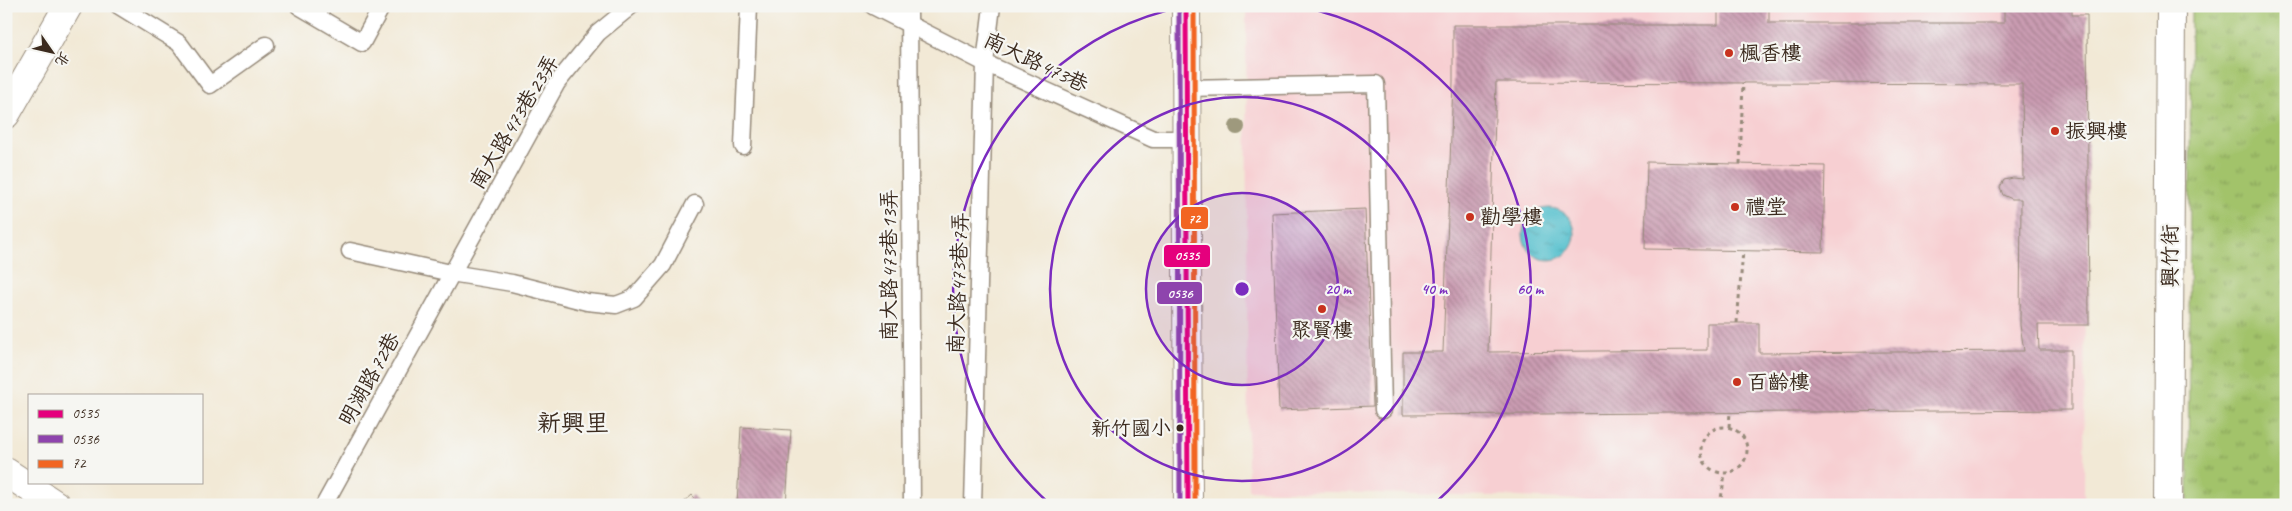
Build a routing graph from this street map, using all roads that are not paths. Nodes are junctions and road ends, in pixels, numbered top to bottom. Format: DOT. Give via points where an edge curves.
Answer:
graph roads {
  1 [pos="68,6"];
  2 [pos="119,6"];
  3 [pos="299,6"];
  4 [pos="382,6"];
  5 [pos="631,6"];
  6 [pos="748,6"];
  7 [pos="873,6"];
  8 [pos="909,6"];
  9 [pos="992,6"];
  10 [pos="1186,6"];
  11 [pos="2171,6"];
  12 [pos="909,25"];
  13 [pos="266,45"];
  14 [pos="985,62"];
  15 [pos="1187,88"];
  16 [pos="6,114"];
  17 [pos="1186,139"];
  18 [pos="743,146"];
  19 [pos="695,204"];
  20 [pos="350,251"];
  21 [pos="451,273"];
  22 [pos="1383,410"];
  23 [pos="6,472"];
  24 [pos="56,505"];
  25 [pos="324,505"];
  26 [pos="912,505"];
  27 [pos="974,505"];
  28 [pos="1188,505"];
  29 [pos="2168,505"];
  1 -- 16 [label="street"];
  2 -- 13 [label="lane" via="179,43 210,85"];
  3 -- 4 [label="lane" via="362,43"];
  5 -- 21 [label="lane, 南大路473巷23弄" via="598,33 557,83"];
  6 -- 18 [label="lane"];
  7 -- 12 [label="lane, 南大路473巷"];
  8 -- 12 [label="lane, 南大路473巷13弄"];
  9 -- 14 [label="lane, 南大路473巷7弄"];
  10 -- 15 [label="street"];
  11 -- 29 [label="street, 興竹街"];
  12 -- 14 [label="lane, 南大路473巷"];
  12 -- 26 [label="lane, 南大路473巷13弄"];
  14 -- 17 [label="lane, 南大路473巷" via="1153,139"];
  14 -- 27 [label="lane, 南大路473巷7弄"];
  15 -- 17 [label="street"];
  15 -- 22 [label="lane" via="1376,84"];
  17 -- 28 [label="street"];
  19 -- 21 [label="lane" via="663,265 634,298 616,305 587,302 512,283"];
  20 -- 21 [label="lane"];
  21 -- 25 [label="lane, 明湖路72巷"];
  23 -- 24 [label="street"];
}
